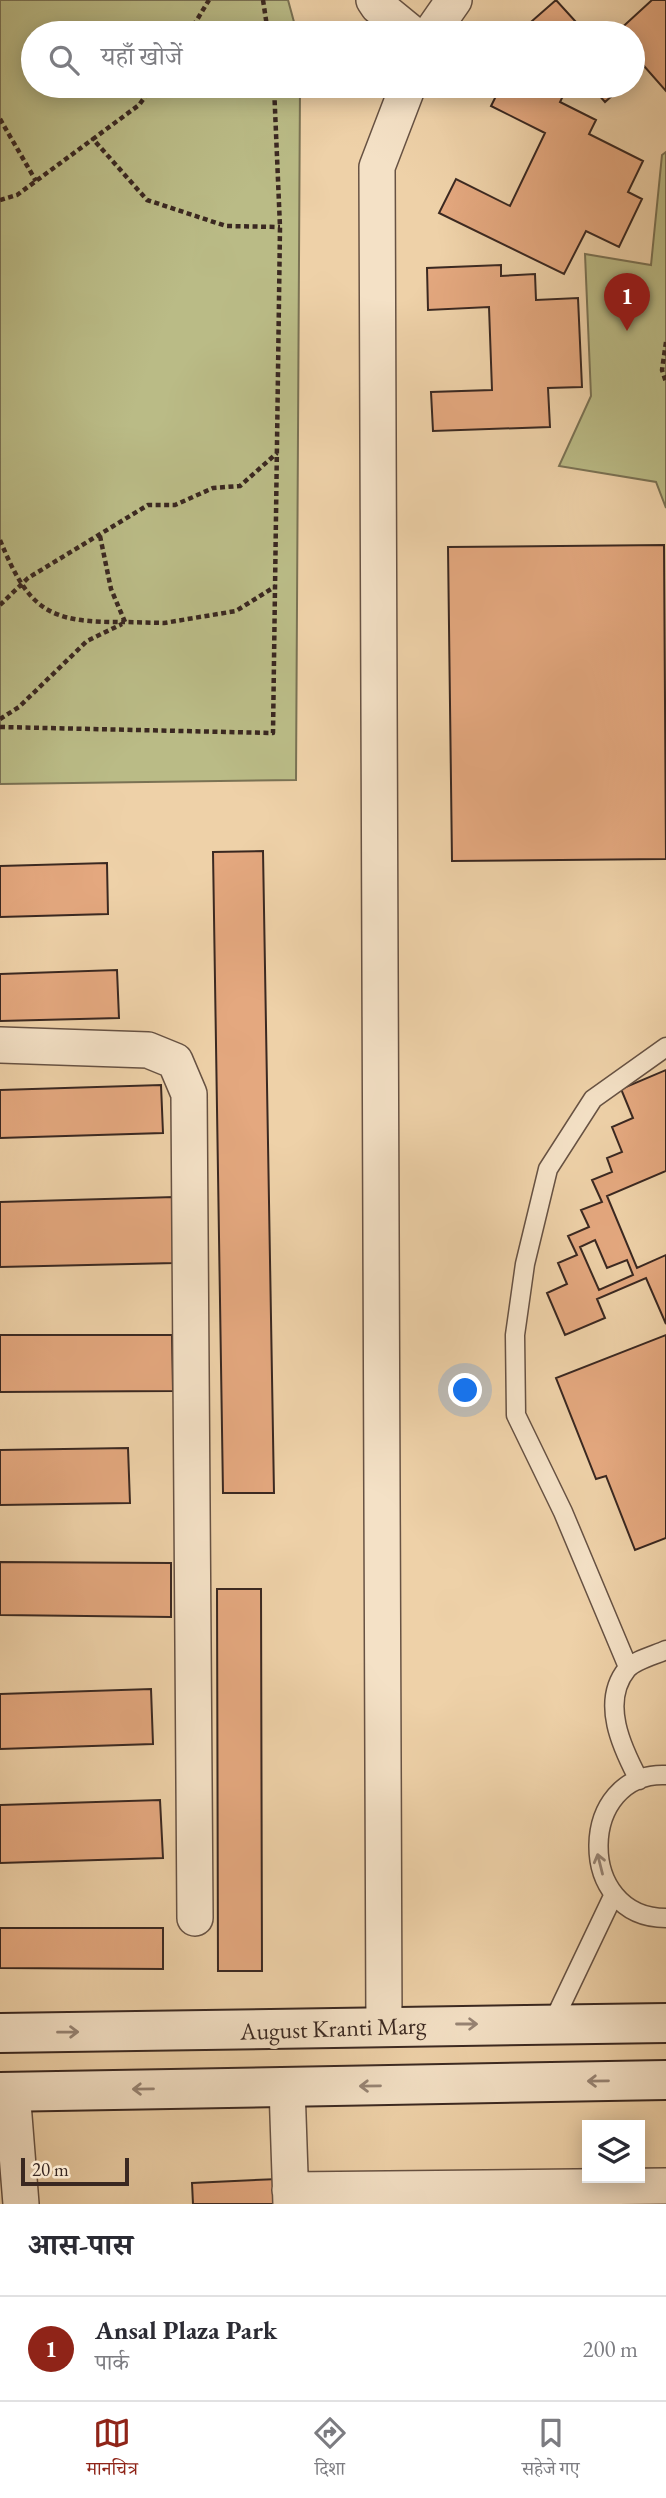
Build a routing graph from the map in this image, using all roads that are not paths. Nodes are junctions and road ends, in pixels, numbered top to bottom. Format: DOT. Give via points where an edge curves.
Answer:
graph roads {
  1 [pos="374,0"];
  2 [pos="454,0"];
  3 [pos="396,21"];
  4 [pos="440,21"];
  5 [pos="403,98"];
  6 [pos="0,1045"];
  7 [pos="666,1047"];
  8 [pos="666,1650"];
  9 [pos="628,1667"];
  10 [pos="666,1775"];
  11 [pos="639,1780"];
  12 [pos="614,1894"];
  13 [pos="195,1918"];
  14 [pos="666,1918"];
  15 [pos="666,2023"];
  16 [pos="552,2024"];
  17 [pos="384,2025"];
  18 [pos="0,2033"];
  19 [pos="666,2080"];
  20 [pos="286,2087"];
  21 [pos="6,2092"];
  22 [pos="666,2186"];
  23 [pos="565,2195"];
  24 [pos="290,2197"];
  25 [pos="21,2204"];
  1 -- 3 [label="street"];
  2 -- 4 [label="street"];
  5 -- 17 [label="street" via="377,167"];
  6 -- 13 [label="street" via="148,1050 175,1061 189,1094"];
  7 -- 9 [label="lane" via="593,1099 548,1169 525,1264 515,1335 516,1415 563,1512"];
  8 -- 9 [label="lane"];
  9 -- 11 [label="lane" via="614,1693 620,1746"];
  10 -- 11 [label="lane"];
  12 -- 11 [label="lane, one-way" via="602,1875 598,1831 606,1810"];
  12 -- 14 [label="lane" via="633,1909"];
  12 -- 16 [label="lane"];
  15 -- 16 [label="main road, August Kranti Marg"];
  17 -- 16 [label="main road, August Kranti Marg, one-way"];
  18 -- 17 [label="main road, August Kranti Marg, one-way"];
  19 -- 20 [label="main road, one-way"];
  20 -- 21 [label="main road, one-way"];
  20 -- 24 [label="street"];
  21 -- 25 [label="street"];
  22 -- 23 [label="street"];
  23 -- 24 [label="street"];
}
